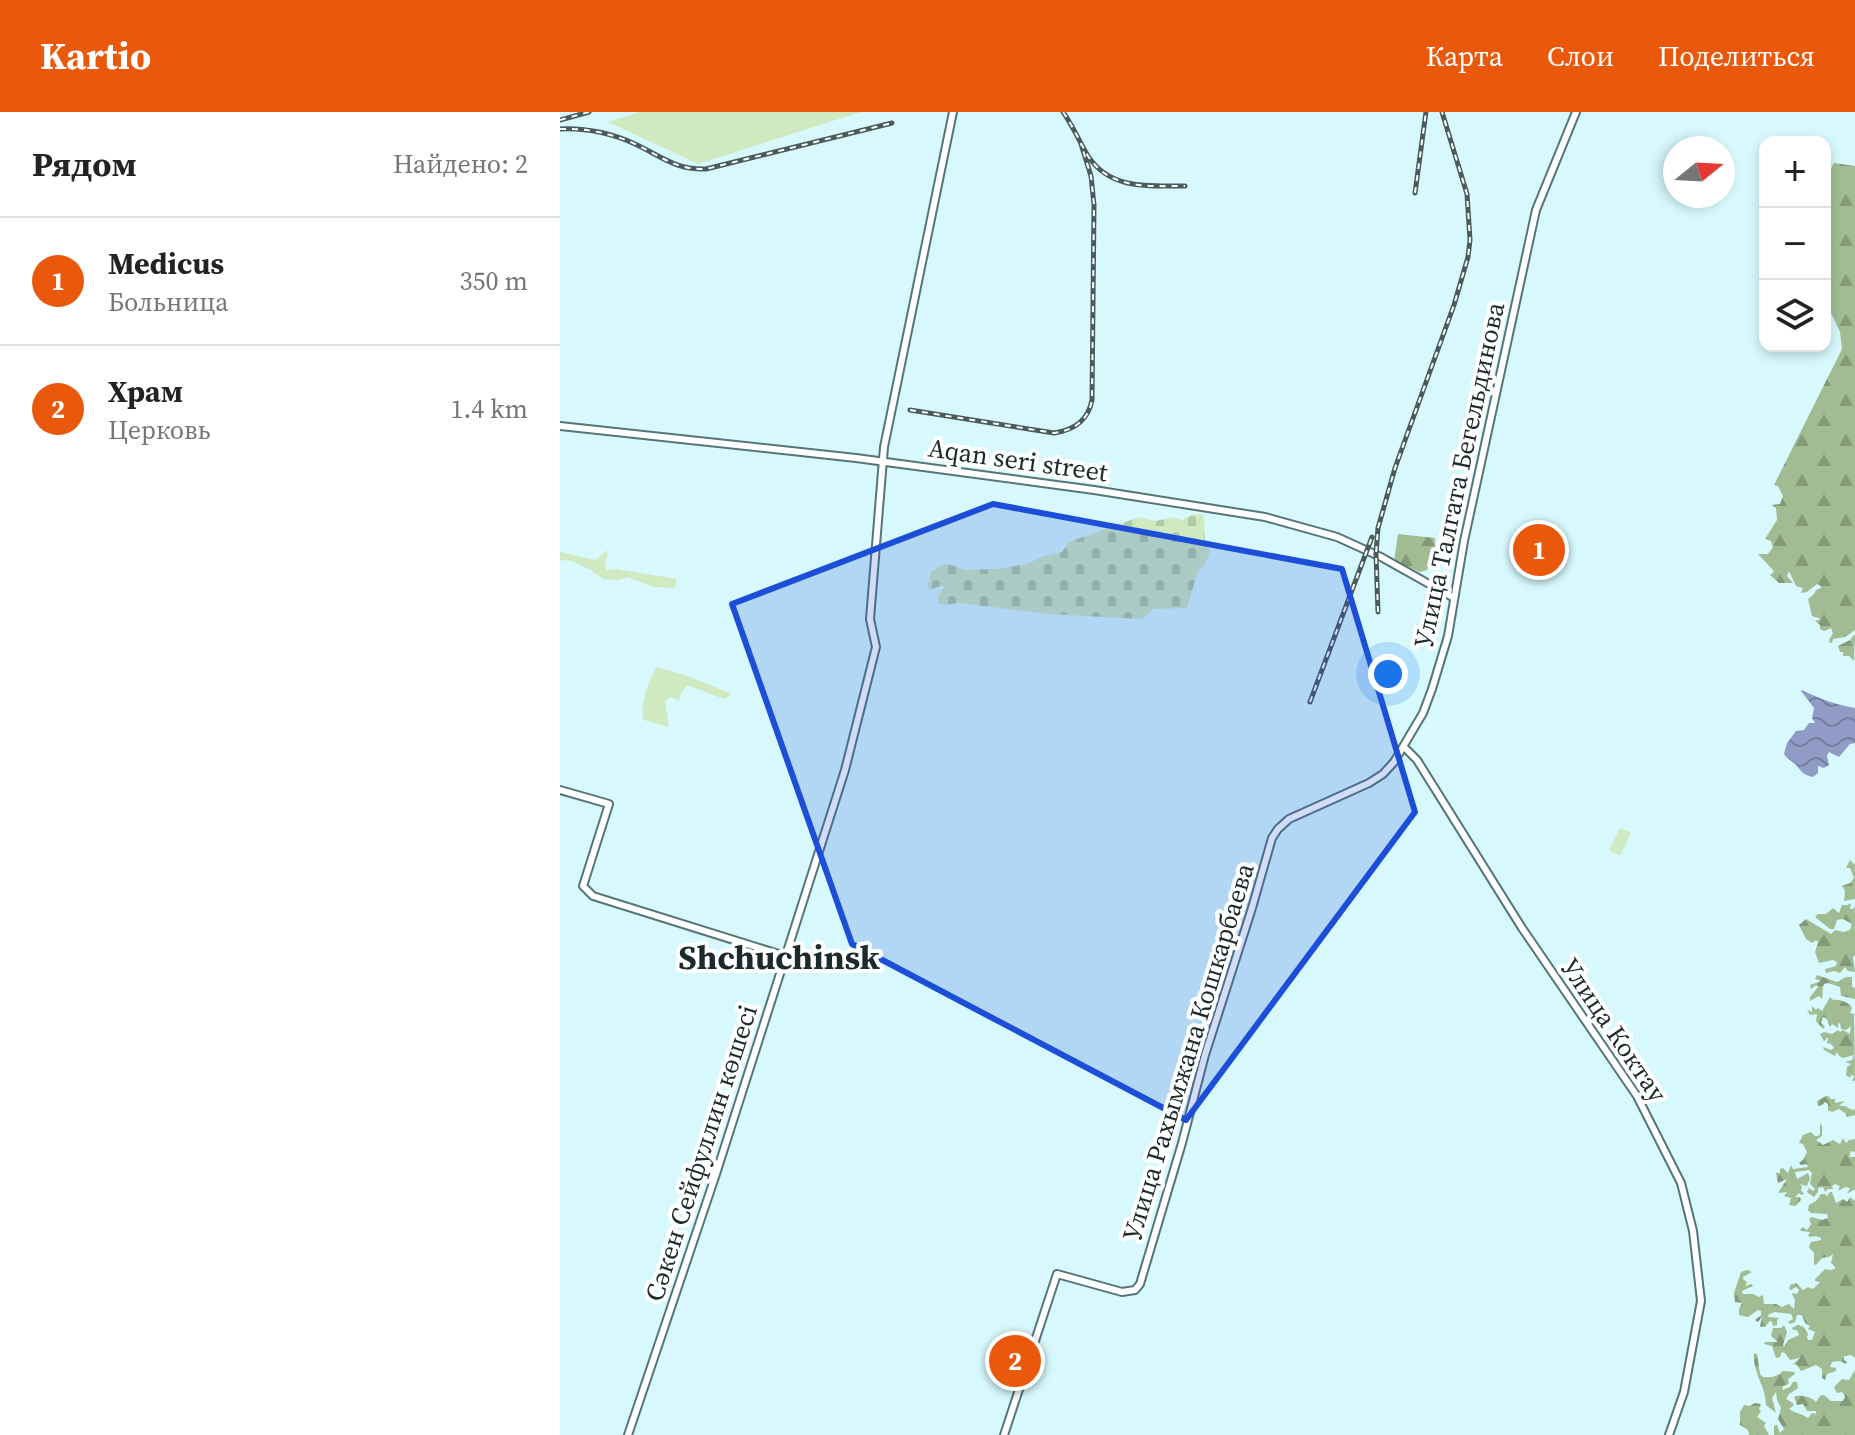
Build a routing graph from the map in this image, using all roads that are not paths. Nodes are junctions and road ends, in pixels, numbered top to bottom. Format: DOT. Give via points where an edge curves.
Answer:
graph roads {
  1 [pos="953,112"];
  2 [pos="1576,112"];
  3 [pos="560,426"];
  4 [pos="883,462"];
  5 [pos="1454,598"];
  6 [pos="1404,747"];
  7 [pos="560,790"];
  8 [pos="1282,825"];
  9 [pos="785,956"];
  10 [pos="628,1435"];
  11 [pos="1004,1435"];
  12 [pos="1669,1435"];
  1 -- 4 [label="street, Сәкен Сейфуллин көшесі"];
  2 -- 5 [label="street, Улица Талгата Бегельдинова" via="1536,210"];
  3 -- 4 [label="street, Aqan seri street"];
  4 -- 5 [label="street, Aqan seri street" via="1282,521 1367,550"];
  4 -- 9 [label="street, Сәкен Сейфуллин көшесі" via="870,619 876,647 845,770"];
  5 -- 6 [label="street, Улица Талгата Бегельдинова" via="1432,689"];
  6 -- 8 [label="street, Улица Талгата Бегельдинова" via="1389,769 1369,783"];
  6 -- 12 [label="street, Улица Коктау" via="1637,1096 1681,1183 1701,1301 1684,1392"];
  7 -- 9 [label="street" via="609,804 583,886 593,896"];
  8 -- 11 [label="street, Улица Рахымжана Кошкарбаева" via="1272,838 1142,1278 1135,1290 1122,1292 1057,1274"];
  9 -- 10 [label="street, Сәкен Сейфуллин көшесі"];
}
